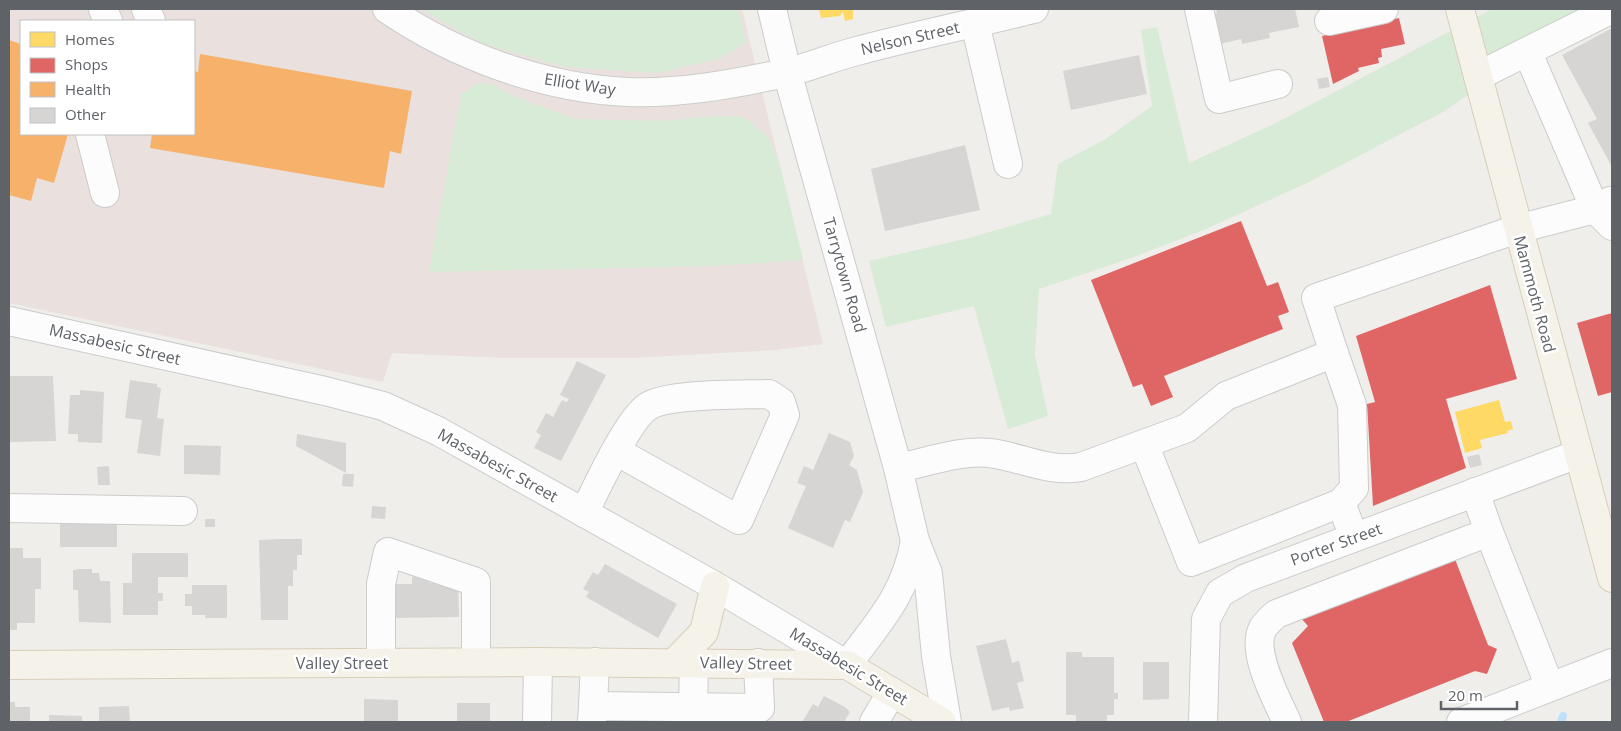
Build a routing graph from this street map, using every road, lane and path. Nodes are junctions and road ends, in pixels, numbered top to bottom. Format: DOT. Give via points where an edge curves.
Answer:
graph roads {
  1 [pos="387,9"];
  2 [pos="772,9"];
  3 [pos="1034,9"];
  4 [pos="1199,9"];
  5 [pos="1384,9"];
  6 [pos="1460,9"];
  7 [pos="1612,9"];
  8 [pos="1329,20"];
  9 [pos="975,23"];
  10 [pos="1528,53"];
  11 [pos="787,72"];
  12 [pos="1478,76"];
  13 [pos="1278,84"];
  14 [pos="90,135"];
  15 [pos="1008,164"];
  16 [pos="105,193"];
  17 [pos="1607,212"];
  18 [pos="1517,228"];
  19 [pos="9,320"];
  20 [pos="1334,353"];
  21 [pos="1144,444"];
  22 [pos="616,451"];
  23 [pos="1578,454"];
  24 [pos="898,468"];
  25 [pos="1475,492"];
  26 [pos="1341,503"];
  27 [pos="9,508"];
  28 [pos="183,511"];
  29 [pos="584,513"];
  30 [pos="1489,532"];
  31 [pos="1354,537"];
  32 [pos="915,541"];
  33 [pos="1191,562"];
  34 [pos="1612,578"];
  35 [pos="715,586"];
  36 [pos="1220,593"];
  37 [pos="476,662"];
  38 [pos="538,662"];
  39 [pos="595,662"];
  40 [pos="684,662"];
  41 [pos="381,663"];
  42 [pos="758,663"];
  43 [pos="1612,663"];
  44 [pos="847,664"];
  45 [pos="9,665"];
  46 [pos="1550,687"];
  47 [pos="892,692"];
  48 [pos="707,713"];
  49 [pos="592,714"];
  50 [pos="537,722"];
  51 [pos="874,722"];
  52 [pos="942,722"];
  53 [pos="947,722"];
  54 [pos="1203,722"];
  55 [pos="1286,722"];
  56 [pos="1461,722"];
  1 -- 11 [label="street, Elliot Way" via="432,36 499,65 562,84 592,89 662,91 712,86"];
  2 -- 11 [label="street, Tarrytown Road"];
  3 -- 9 [label="street, Nelson Street"];
  4 -- 13 [label="street" via="1219,98"];
  5 -- 8 [label="street"];
  6 -- 12 [label="main road, Mammoth Road"];
  7 -- 10 [label="street"];
  9 -- 11 [label="street, Nelson Street" via="859,50"];
  9 -- 15 [label="street"];
  10 -- 12 [label="street"];
  10 -- 17 [label="street"];
  11 -- 24 [label="street, Tarrytown Road"];
  12 -- 18 [label="main road, Mammoth Road"];
  14 -- 16 [label="street"];
  17 -- 18 [label="street"];
  18 -- 20 [label="street" via="1316,298"];
  18 -- 23 [label="main road, Mammoth Road"];
  19 -- 29 [label="street, Massabesic Street" via="382,406 438,430"];
  20 -- 21 [label="street" via="1226,396 1187,428"];
  20 -- 26 [label="street" via="1352,405 1354,488"];
  21 -- 24 [label="street" via="1067,469 973,452"];
  21 -- 33 [label="street"];
  22 -- 22 [label="street" via="638,416 648,407 665,400 769,394 782,402 785,415 739,520"];
  22 -- 29 [label="street"];
  23 -- 25 [label="street, Porter Street"];
  23 -- 34 [label="main road, Mammoth Road"];
  24 -- 32 [label="street, Tarrytown Road"];
  25 -- 30 [label="street"];
  25 -- 31 [label="street, Porter Street"];
  26 -- 31 [label="street"];
  26 -- 33 [label="street"];
  27 -- 28 [label="street"];
  29 -- 35 [label="street, Massabesic Street"];
  30 -- 46 [label="street"];
  30 -- 55 [label="street" via="1276,614 1263,628 1259,641 1261,659"];
  31 -- 36 [label="street, Porter Street" via="1246,578"];
  32 -- 44 [label="street, Tarrytown Road" via="910,566 894,601"];
  32 -- 53 [label="street, Tarrytown Road" via="928,573 936,656"];
  33 -- 36 [label="street"];
  35 -- 40 [label="main road, Valley Street" via="704,632"];
  35 -- 44 [label="street, Massabesic Street"];
  36 -- 54 [label="street" via="1206,619"];
  37 -- 38 [label="main road, Valley Street"];
  37 -- 41 [label="main road, Valley Street"];
  37 -- 41 [label="street" via="476,582 388,552 381,584"];
  38 -- 39 [label="main road, Valley Street"];
  38 -- 50 [label="street"];
  39 -- 40 [label="main road, Valley Street"];
  39 -- 49 [label="street"];
  40 -- 42 [label="main road, Valley Street"];
  40 -- 48 [label="street"];
  41 -- 45 [label="main road, Valley Street"];
  42 -- 44 [label="main road, Valley Street"];
  42 -- 48 [label="street" via="760,708"];
  43 -- 46 [label="street"];
  44 -- 47 [label="main road, Massabesic Street"];
  46 -- 56 [label="street"];
  47 -- 51 [label="street"];
  47 -- 52 [label="main road, Massabesic Street"];
  48 -- 49 [label="street"];
}
